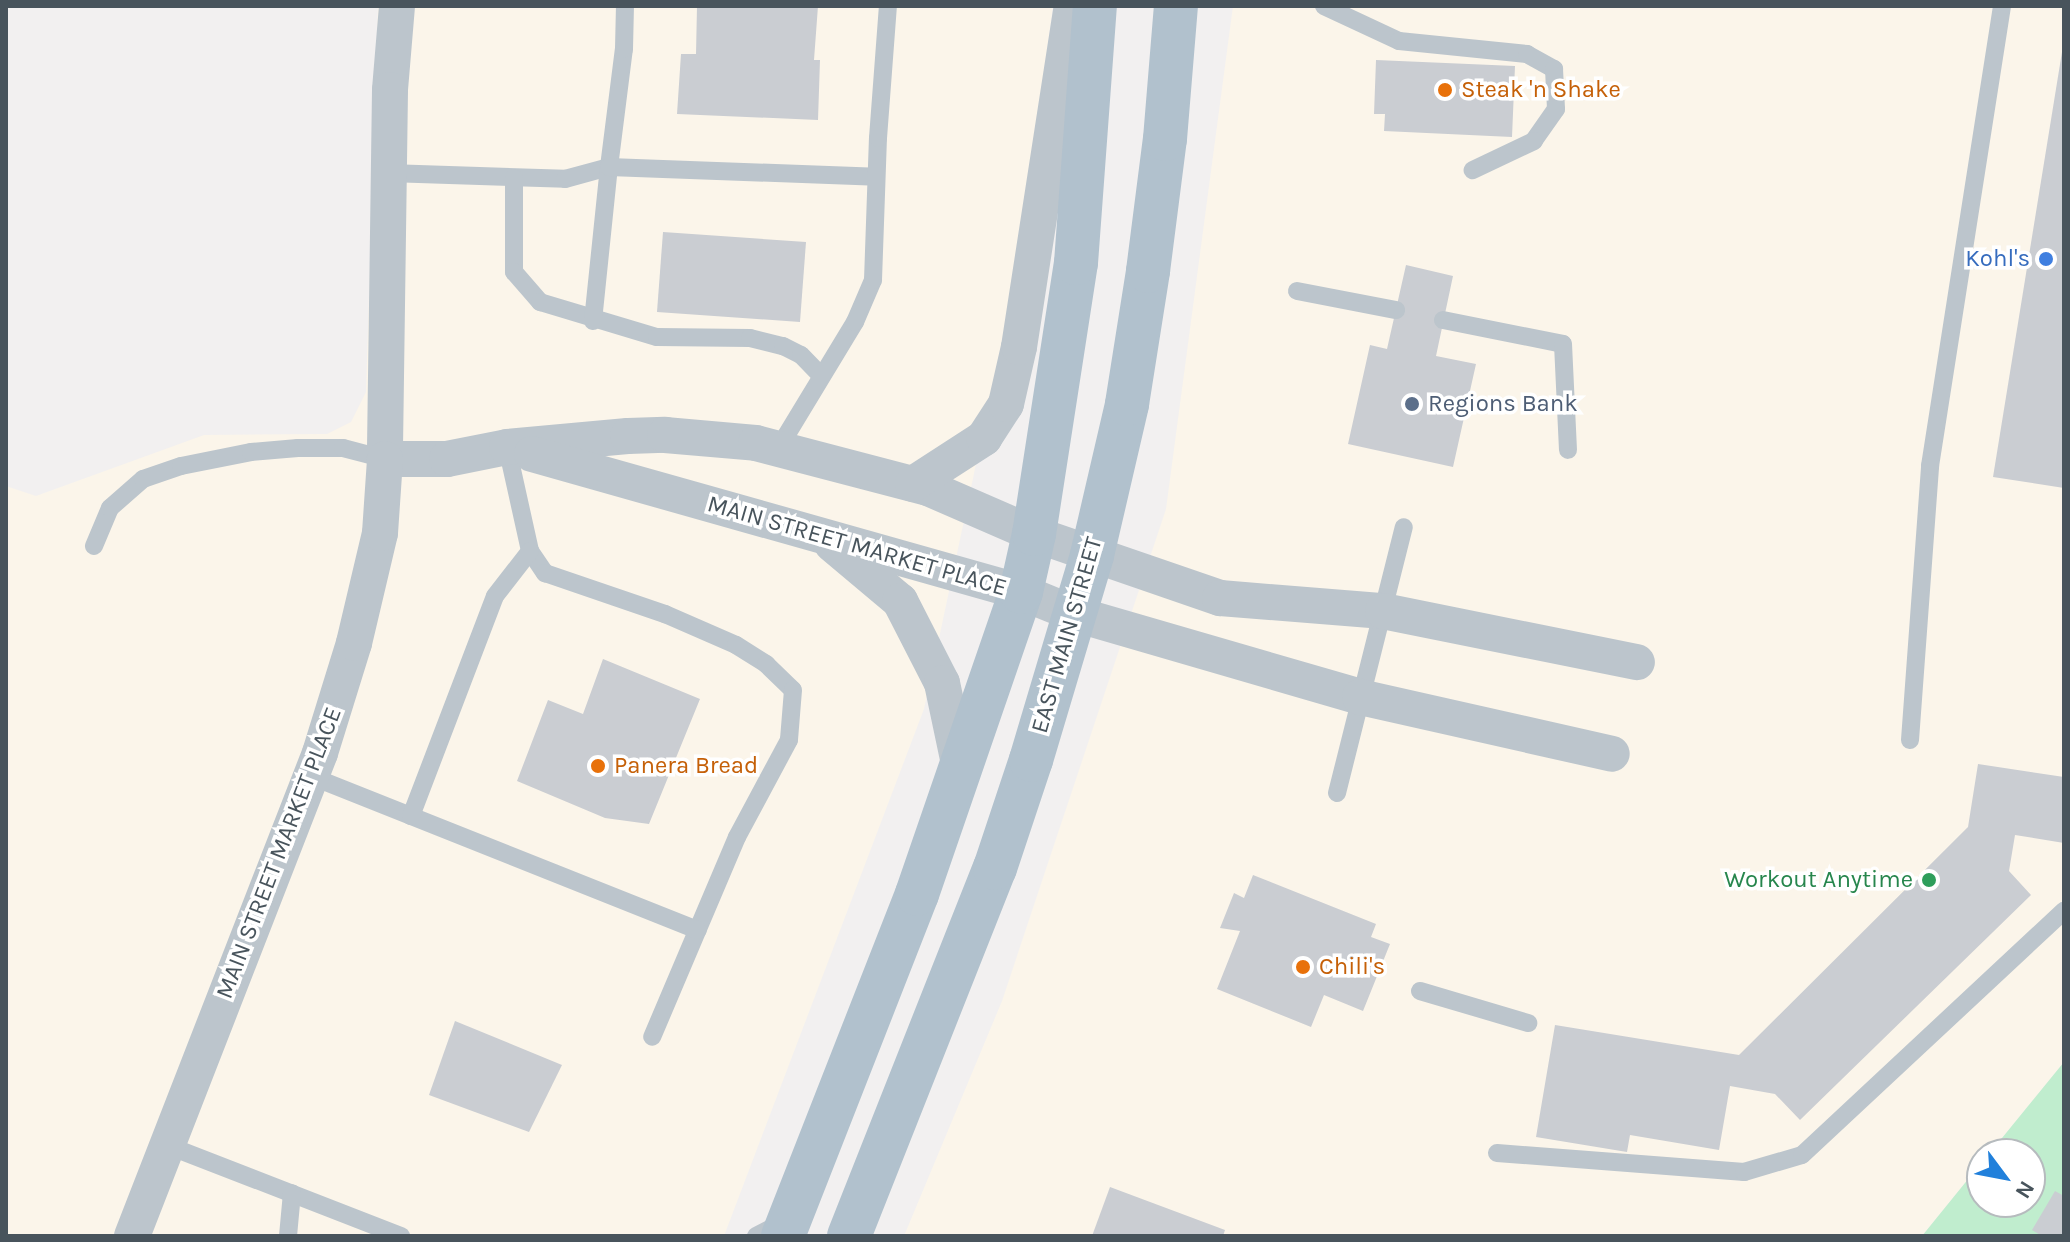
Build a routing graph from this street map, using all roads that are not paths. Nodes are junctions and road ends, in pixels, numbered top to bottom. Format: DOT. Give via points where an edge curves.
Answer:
graph roads {
  1 [pos="397,6"];
  2 [pos="625,6"];
  3 [pos="888,6"];
  4 [pos="1072,6"];
  5 [pos="1095,6"];
  6 [pos="1176,6"];
  7 [pos="1324,6"];
  8 [pos="2002,6"];
  9 [pos="609,167"];
  10 [pos="1473,170"];
  11 [pos="388,173"];
  12 [pos="876,177"];
  13 [pos="514,178"];
  14 [pos="1297,291"];
  15 [pos="1396,310"];
  16 [pos="1443,320"];
  17 [pos="593,321"];
  18 [pos="821,376"];
  19 [pos="507,447"];
  20 [pos="778,449"];
  21 [pos="1568,450"];
  22 [pos="385,459"];
  23 [pos="913,484"];
  24 [pos="1404,527"];
  25 [pos="1034,534"];
  26 [pos="821,536"];
  27 [pos="94,546"];
  28 [pos="530,551"];
  29 [pos="1092,555"];
  30 [pos="1021,592"];
  31 [pos="1383,611"];
  32 [pos="1075,614"];
  33 [pos="1637,662"];
  34 [pos="1360,697"];
  35 [pos="1910,740"];
  36 [pos="1612,754"];
  37 [pos="961,773"];
  38 [pos="313,777"];
  39 [pos="1337,793"];
  40 [pos="411,816"];
  41 [pos="2064,911"];
  42 [pos="698,930"];
  43 [pos="1420,991"];
  44 [pos="1528,1023"];
  45 [pos="652,1037"];
  46 [pos="169,1146"];
  47 [pos="1497,1153"];
  48 [pos="292,1193"];
  49 [pos="776,1231"];
  50 [pos="132,1236"];
  51 [pos="288,1236"];
  52 [pos="401,1236"];
  53 [pos="849,1236"];
  1 -- 11 [label="street, MAIN STREET MARKET PLACE"];
  2 -- 9 [label="lane"];
  3 -- 12 [label="lane"];
  4 -- 23 [label="street" via="1006,404 984,438"];
  5 -- 25 [label="main road" via="1076,263"];
  6 -- 29 [label="main road, EAST MAIN STREET" via="1148,271 1127,404"];
  7 -- 10 [label="lane" via="1399,41 1527,54 1554,69 1556,109 1534,141"];
  8 -- 35 [label="lane" via="1930,466"];
  9 -- 12 [label="lane"];
  9 -- 13 [label="lane" via="565,179"];
  9 -- 17 [label="lane"];
  11 -- 13 [label="lane"];
  11 -- 22 [label="street, MAIN STREET MARKET PLACE"];
  12 -- 18 [label="lane" via="873,280 855,322"];
  13 -- 17 [label="lane" via="514,272 540,302"];
  14 -- 15 [label="lane"];
  16 -- 21 [label="lane" via="1563,344"];
  17 -- 18 [label="lane" via="657,337 750,338 801,355"];
  18 -- 20 [label="lane"];
  19 -- 20 [label="street, MAIN STREET MARKET PLACE" via="665,435"];
  19 -- 22 [label="street, MAIN STREET MARKET PLACE" via="447,459"];
  19 -- 26 [label="street, MAIN STREET MARKET PLACE"];
  19 -- 28 [label="lane"];
  20 -- 23 [label="street, MAIN STREET MARKET PLACE"];
  22 -- 27 [label="lane, MAIN STREET MARKET PLACE" via="343,448 298,448 181,466 143,479 110,508"];
  22 -- 38 [label="street, MAIN STREET MARKET PLACE" via="380,533 354,643"];
  23 -- 25 [label="street, MAIN STREET MARKET PLACE"];
  24 -- 31 [label="lane"];
  25 -- 29 [label="street, MAIN STREET MARKET PLACE"];
  25 -- 30 [label="main road"];
  26 -- 30 [label="street, MAIN STREET MARKET PLACE"];
  26 -- 37 [label="street" via="900,601 942,683"];
  28 -- 40 [label="lane" via="495,596"];
  28 -- 42 [label="lane" via="545,573 736,645 793,690 789,740 744,823"];
  29 -- 31 [label="street, MAIN STREET MARKET PLACE" via="1220,598"];
  29 -- 32 [label="main road, EAST MAIN STREET"];
  30 -- 32 [label="street, MAIN STREET MARKET PLACE"];
  30 -- 37 [label="main road"];
  31 -- 33 [label="street, MAIN STREET MARKET PLACE"];
  31 -- 34 [label="lane"];
  32 -- 34 [label="street, MAIN STREET MARKET PLACE"];
  32 -- 53 [label="main road, EAST MAIN STREET" via="995,868"];
  34 -- 36 [label="street, MAIN STREET MARKET PLACE"];
  34 -- 39 [label="lane"];
  37 -- 49 [label="main road"];
  38 -- 40 [label="lane"];
  38 -- 46 [label="street, MAIN STREET MARKET PLACE"];
  40 -- 42 [label="lane"];
  41 -- 47 [label="lane" via="1802,1155 1744,1172"];
  42 -- 45 [label="lane"];
  43 -- 44 [label="lane"];
  46 -- 48 [label="lane"];
  46 -- 50 [label="street, MAIN STREET MARKET PLACE"];
  48 -- 51 [label="lane"];
  48 -- 52 [label="lane"];
}
